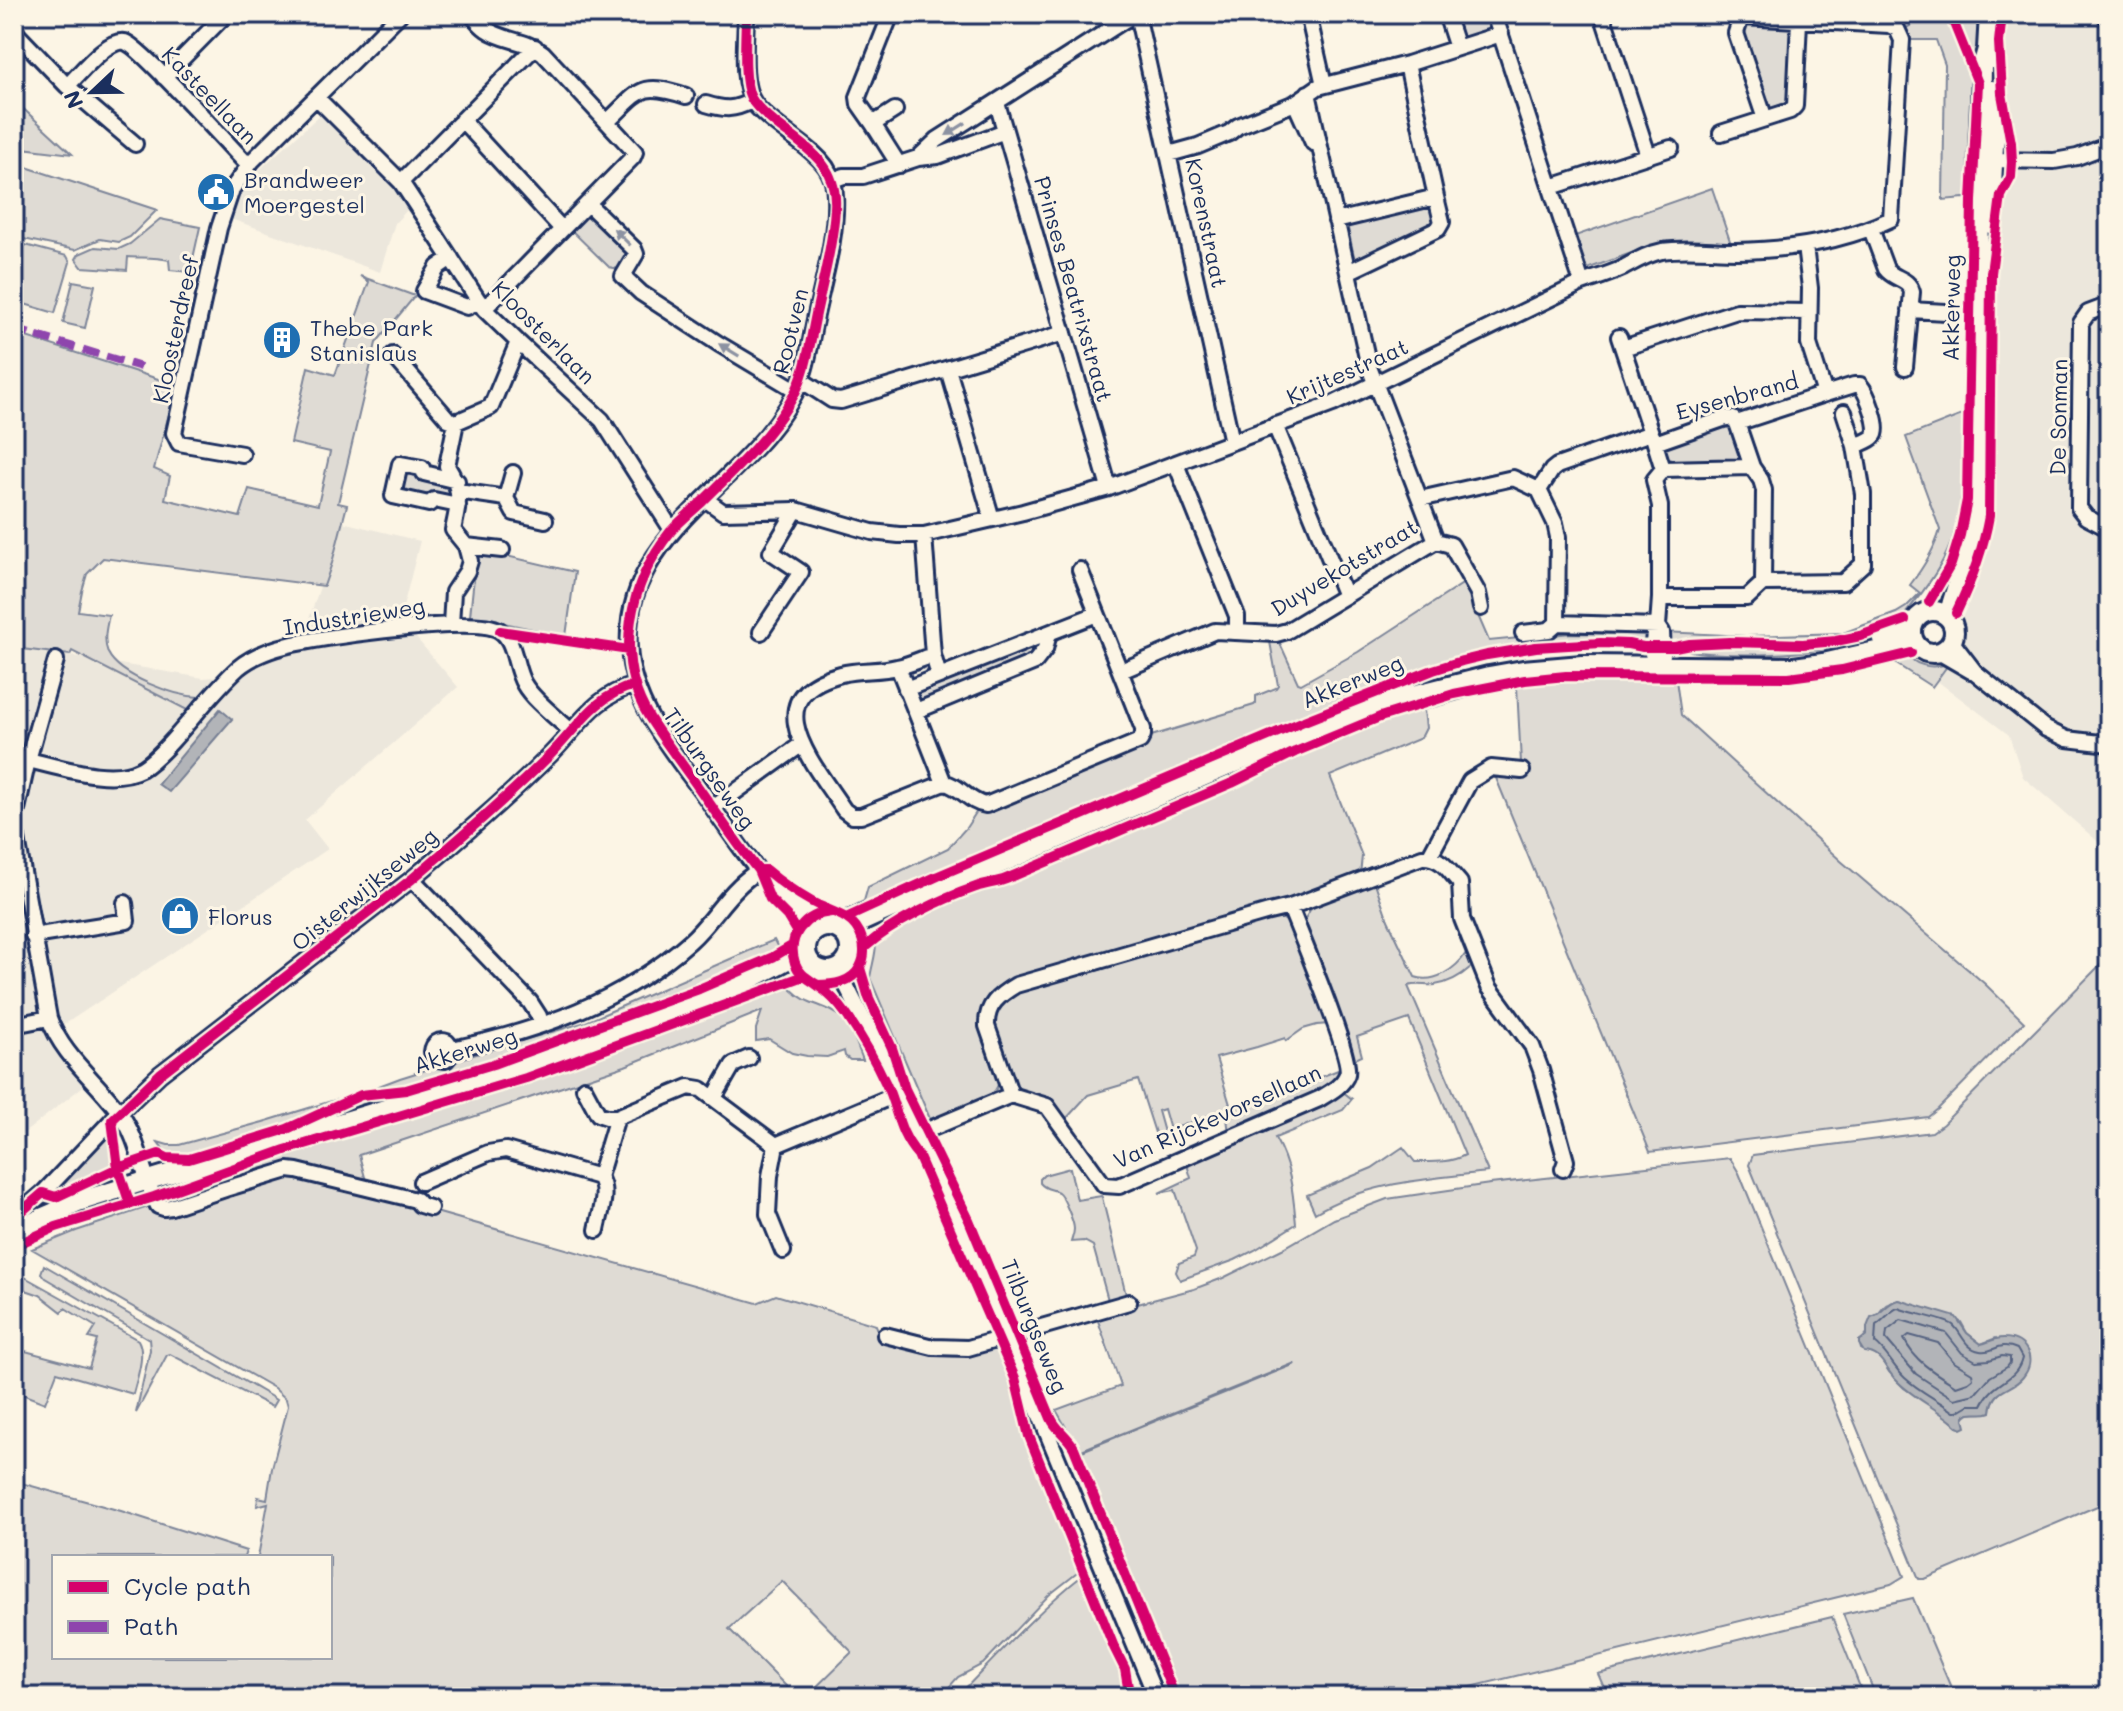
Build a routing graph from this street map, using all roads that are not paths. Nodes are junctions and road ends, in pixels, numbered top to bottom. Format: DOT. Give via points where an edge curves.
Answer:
graph roads {
  1 [pos="226,14"];
  2 [pos="471,14"];
  3 [pos="746,14"];
  4 [pos="891,14"];
  5 [pos="1136,14"];
  6 [pos="1308,14"];
  7 [pos="1446,14"];
  8 [pos="1494,14"];
  9 [pos="1602,14"];
  10 [pos="1989,14"];
  11 [pos="2105,14"];
  12 [pos="1738,16"];
  13 [pos="390,17"];
  14 [pos="1799,21"];
  15 [pos="2109,23"];
  16 [pos="14,31"];
  17 [pos="1501,34"];
  18 [pos="535,47"];
  19 [pos="1457,48"];
  20 [pos="1407,64"];
  21 [pos="164,77"];
  22 [pos="1324,85"];
  23 [pos="67,86"];
  24 [pos="1308,93"];
  25 [pos="686,96"];
  26 [pos="316,97"];
  27 [pos="752,101"];
  28 [pos="997,103"];
  29 [pos="1295,103"];
  30 [pos="706,104"];
  31 [pos="895,110"];
  32 [pos="1765,119"];
  33 [pos="462,120"];
  34 [pos="608,121"];
  35 [pos="873,124"];
  36 [pos="1005,131"];
  37 [pos="1721,133"];
  38 [pos="135,144"];
  39 [pos="2109,145"];
  40 [pos="1671,148"];
  41 [pos="1169,154"];
  42 [pos="1648,155"];
  43 [pos="918,158"];
  44 [pos="1987,161"];
  45 [pos="248,165"];
  46 [pos="899,165"];
  47 [pos="1325,171"];
  48 [pos="833,180"];
  49 [pos="401,182"];
  50 [pos="1551,187"];
  51 [pos="1436,197"];
  52 [pos="588,204"];
  53 [pos="1336,221"];
  54 [pos="562,229"];
  55 [pos="1871,229"];
  56 [pos="1805,246"];
  57 [pos="451,258"];
  58 [pos="1348,272"];
  59 [pos="1582,283"];
  60 [pos="482,305"];
  61 [pos="2109,305"];
  62 [pos="1910,310"];
  63 [pos="1809,312"];
  64 [pos="1946,312"];
  65 [pos="1064,333"];
  66 [pos="518,342"];
  67 [pos="393,355"];
  68 [pos="1905,367"];
  69 [pos="948,369"];
  70 [pos="798,385"];
  71 [pos="1376,385"];
  72 [pos="1825,394"];
  73 [pos="1844,412"];
  74 [pos="456,422"];
  75 [pos="1737,423"];
  76 [pos="1275,425"];
  77 [pos="1653,438"];
  78 [pos="1232,442"];
  79 [pos="1855,446"];
  80 [pos="242,454"];
  81 [pos="1176,464"];
  82 [pos="1752,467"];
  83 [pos="1663,469"];
  84 [pos="513,473"];
  85 [pos="1109,488"];
  86 [pos="1539,490"];
  87 [pos="458,492"];
  88 [pos="506,498"];
  89 [pos="705,499"];
  90 [pos="1420,499"];
  91 [pos="796,510"];
  92 [pos="992,519"];
  93 [pos="545,520"];
  94 [pos="2109,529"];
  95 [pos="672,530"];
  96 [pos="924,535"];
  97 [pos="1436,541"];
  98 [pos="466,546"];
  99 [pos="502,550"];
  100 [pos="1080,570"];
  101 [pos="1763,583"];
  102 [pos="1345,596"];
  103 [pos="1660,598"];
  104 [pos="1481,608"];
  105 [pos="1097,614"];
  106 [pos="1941,614"];
  107 [pos="1557,623"];
  108 [pos="451,624"];
  109 [pos="1658,626"];
  110 [pos="761,632"];
  111 [pos="1237,632"];
  112 [pos="1049,633"];
  113 [pos="1523,633"];
  114 [pos="1913,637"];
  115 [pos="1946,647"];
  116 [pos="933,655"];
  117 [pos="1657,656"];
  118 [pos="56,660"];
  119 [pos="898,667"];
  120 [pos="1121,671"];
  121 [pos="939,676"];
  122 [pos="635,685"];
  123 [pos="906,689"];
  124 [pos="916,711"];
  125 [pos="571,731"];
  126 [pos="802,744"];
  127 [pos="2109,744"];
  128 [pos="21,759"];
  129 [pos="1522,771"];
  130 [pos="944,783"];
  131 [pos="713,808"];
  132 [pos="15,834"];
  133 [pos="1429,857"];
  134 [pos="762,874"];
  135 [pos="412,879"];
  136 [pos="125,903"];
  137 [pos="1290,907"];
  138 [pos="841,935"];
  139 [pos="33,936"];
  140 [pos="808,951"];
  141 [pos="838,969"];
  142 [pos="539,1016"];
  143 [pos="49,1018"];
  144 [pos="14,1025"];
  145 [pos="452,1049"];
  146 [pos="749,1058"];
  147 [pos="584,1088"];
  148 [pos="900,1093"];
  149 [pos="1011,1095"];
  150 [pos="714,1098"];
  151 [pos="120,1113"];
  152 [pos="617,1117"];
  153 [pos="918,1134"];
  154 [pos="776,1145"];
  155 [pos="1563,1169"];
  156 [pos="599,1177"];
  157 [pos="421,1182"];
  158 [pos="151,1189"];
  159 [pos="430,1208"];
  160 [pos="14,1218"];
  161 [pos="597,1230"];
  162 [pos="14,1233"];
  163 [pos="783,1251"];
  164 [pos="1129,1302"];
  165 [pos="885,1335"];
  166 [pos="1009,1336"];
  167 [pos="1156,1697"];
  1 -- 21 [label="street"];
  2 -- 18 [label="street" via="486,29"];
  3 -- 27 [label="street"];
  4 -- 35 [label="street" via="858,97"];
  5 -- 28 [label="street"];
  5 -- 41 [label="street, Korenstraat"];
  6 -- 22 [label="street"];
  7 -- 19 [label="street"];
  8 -- 17 [label="street"];
  9 -- 42 [label="street"];
  10 -- 44 [label="main road, Akkerweg" via="1982,67"];
  11 -- 15 [label="street"];
  12 -- 14 [label="street"];
  12 -- 32 [label="street" via="1736,33"];
  13 -- 26 [label="street"];
  14 -- 32 [label="street" via="1795,106"];
  14 -- 55 [label="street, Krijtestraat" via="1889,25 1902,40 1891,219"];
  16 -- 23 [label="street"];
  17 -- 19 [label="street"];
  17 -- 50 [label="street"];
  18 -- 33 [label="street"];
  18 -- 34 [label="street"];
  19 -- 20 [label="street"];
  20 -- 22 [label="street"];
  20 -- 51 [label="street"];
  21 -- 23 [label="street, Kasteellaan" via="124,42 104,49"];
  21 -- 45 [label="street, Kasteellaan"];
  22 -- 24 [label="street"];
  23 -- 38 [label="street"];
  24 -- 29 [label="street"];
  24 -- 47 [label="street"];
  25 -- 34 [label="street" via="640,90"];
  26 -- 45 [label="street"];
  26 -- 49 [label="street, Kloosterlaan"];
  27 -- 30 [label="street" via="733,109"];
  27 -- 48 [label="street" via="817,157"];
  28 -- 36 [label="street, Prinses Beatrixstraat"];
  28 -- 43 [label="street, one-way"];
  29 -- 41 [label="street"];
  29 -- 47 [label="street"];
  31 -- 35 [label="street"];
  32 -- 37 [label="street"];
  33 -- 49 [label="street"];
  33 -- 54 [label="street"];
  34 -- 52 [label="street" via="635,152"];
  35 -- 46 [label="street"];
  36 -- 43 [label="street" via="938,156"];
  36 -- 65 [label="street, Prinses Beatrixstraat"];
  39 -- 44 [label="street" via="2054,161"];
  40 -- 42 [label="street"];
  41 -- 78 [label="street, Korenstraat"];
  42 -- 50 [label="street"];
  43 -- 46 [label="street"];
  44 -- 106 [label="main road, Akkerweg" via="1979,250 1979,500 1959,581 1950,608"];
  45 -- 80 [label="street, Kloosterdreef" via="232,189 219,228 174,433 179,443"];
  46 -- 48 [label="street"];
  47 -- 53 [label="street, Duyvekotstraat"];
  48 -- 70 [label="street, Rootven" via="829,252"];
  49 -- 57 [label="street, Kloosterlaan"];
  50 -- 59 [label="street"];
  51 -- 53 [label="street"];
  51 -- 58 [label="street" via="1442,222 1438,229"];
  52 -- 54 [label="street"];
  70 -- 52 [label="street, one-way" via="719,344 641,293 623,276 635,259 634,249"];
  53 -- 58 [label="street, Duyvekotstraat"];
  54 -- 60 [label="street"];
  55 -- 56 [label="street, Krijtestraat"];
  55 -- 62 [label="street" via="1890,275 1910,285"];
  56 -- 59 [label="street, Krijtestraat" via="1662,251"];
  56 -- 63 [label="street, Eysenbrand"];
  57 -- 60 [label="street, Kloosterlaan"];
  57 -- 60 [label="street" via="438,267 424,291 467,307"];
  58 -- 71 [label="street, Duyvekotstraat"];
  59 -- 71 [label="street, Krijtestraat"];
  60 -- 66 [label="street, Kloosterlaan"];
  61 -- 94 [label="street, De Sonman" via="2088,313 2081,323 2079,508"];
  62 -- 64 [label="street"];
  62 -- 68 [label="street"];
  63 -- 72 [label="street, Eysenbrand" via="1809,344"];
  63 -- 77 [label="street" via="1737,311 1621,343"];
  65 -- 69 [label="street"];
  65 -- 85 [label="street, Prinses Beatrixstraat"];
  66 -- 74 [label="street" via="491,407"];
  66 -- 95 [label="street, Kloosterlaan" via="602,420"];
  67 -- 74 [label="street"];
  69 -- 70 [label="street" via="841,401"];
  69 -- 92 [label="street"];
  70 -- 89 [label="street, Rootven" via="746,458"];
  71 -- 76 [label="street, Krijtestraat"];
  71 -- 90 [label="street, Duyvekotstraat"];
  72 -- 75 [label="street, Eysenbrand"];
  72 -- 79 [label="street" via="1854,385 1865,390 1876,434"];
  73 -- 79 [label="street"];
  74 -- 87 [label="street" via="447,466"];
  75 -- 77 [label="street, Eysenbrand" via="1726,418"];
  75 -- 82 [label="street"];
  76 -- 78 [label="street, Krijtestraat"];
  76 -- 102 [label="street"];
  77 -- 83 [label="street, Eysenbrand"];
  77 -- 86 [label="street" via="1557,466"];
  78 -- 81 [label="street, Krijtestraat"];
  79 -- 101 [label="street" via="1863,494 1863,564 1843,582"];
  81 -- 85 [label="street, Krijtestraat"];
  81 -- 111 [label="street" via="1237,616"];
  82 -- 83 [label="street"];
  82 -- 101 [label="street" via="1764,490"];
  83 -- 103 [label="street, Eysenbrand" via="1654,480 1660,506"];
  84 -- 88 [label="street"];
  85 -- 92 [label="street, Krijtestraat"];
  86 -- 90 [label="street" via="1513,478"];
  86 -- 107 [label="street" via="1558,537"];
  87 -- 88 [label="street"];
  87 -- 98 [label="street" via="453,530"];
  88 -- 93 [label="street" via="514,513"];
  89 -- 91 [label="street, Krijtestraat" via="723,512"];
  89 -- 95 [label="street, Rootven"];
  90 -- 97 [label="street, Duyvekotstraat"];
  91 -- 96 [label="street, Krijtestraat" via="872,532"];
  91 -- 110 [label="street" via="771,552 801,572"];
  92 -- 96 [label="street, Krijtestraat"];
  95 -- 122 [label="street, Rootven" via="639,585 632,612 629,650"];
  96 -- 116 [label="street"];
  97 -- 102 [label="street, Duyvekotstraat"];
  97 -- 104 [label="street" via="1451,545"];
  98 -- 99 [label="street"];
  98 -- 108 [label="street" via="470,561 453,592"];
  100 -- 105 [label="street"];
  101 -- 103 [label="street" via="1747,598"];
  102 -- 111 [label="street, Duyvekotstraat" via="1287,631"];
  103 -- 109 [label="street, Eysenbrand"];
  105 -- 112 [label="street"];
  105 -- 120 [label="street"];
  106 -- 114 [label="main road" via="1922,614 1913,623"];
  106 -- 115 [label="main road" via="1954,628"];
  107 -- 109 [label="street"];
  107 -- 113 [label="street" via="1549,630"];
  108 -- 125 [label="street, Industrieweg" via="495,628 505,634 526,688"];
  108 -- 128 [label="street, Industrieweg" via="292,644 261,655 239,667 140,770 116,776"];
  109 -- 117 [label="street, Eysenbrand"];
  111 -- 120 [label="street, Duyvekotstraat" via="1215,631"];
  112 -- 121 [label="street"];
  112 -- 124 [label="street" via="1035,662"];
  114 -- 115 [label="main road" via="1926,653"];
  114 -- 117 [label="main road, Akkerweg" via="1792,656"];
  115 -- 127 [label="street" via="2046,729 2067,739"];
  116 -- 119 [label="street"];
  116 -- 121 [label="street"];
  117 -- 138 [label="main road, Akkerweg" via="1523,670 1393,700"];
  118 -- 128 [label="street"];
  119 -- 123 [label="street"];
  119 -- 126 [label="street" via="843,673 808,689 797,700 794,715"];
  120 -- 130 [label="street" via="1143,729 1140,741 986,805"];
  121 -- 123 [label="street"];
  122 -- 125 [label="street, Oisterwijkseweg" via="595,704"];
  122 -- 131 [label="street, Tilburgseweg" via="648,716"];
  123 -- 124 [label="street"];
  124 -- 130 [label="street"];
  125 -- 135 [label="street, Oisterwijkseweg"];
  126 -- 130 [label="street" via="852,816"];
  126 -- 131 [label="street"];
  128 -- 132 [label="street"];
  129 -- 133 [label="street" via="1491,768 1470,781"];
  131 -- 134 [label="street, Tilburgseweg"];
  132 -- 139 [label="street"];
  133 -- 137 [label="street"];
  133 -- 155 [label="street" via="1437,858 1460,883 1462,919 1489,987 1532,1046 1554,1112 1566,1161"];
  134 -- 138 [label="street, Tilburgseweg"];
  134 -- 140 [label="street, Tilburgseweg" via="802,916"];
  134 -- 145 [label="street" via="737,887 709,924 676,953 587,1009"];
  135 -- 142 [label="street"];
  135 -- 151 [label="street, Oisterwijkseweg" via="160,1074"];
  136 -- 139 [label="street" via="127,921"];
  137 -- 149 [label="street" via="1016,985 1001,994 991,1004 987,1026"];
  137 -- 149 [label="street, Van Rijckevorsellaan" via="1348,1062 1348,1073 1331,1092 1119,1186 1104,1185 1047,1106"];
  138 -- 140 [label="main road" via="818,929"];
  138 -- 141 [label="main road" via="849,958"];
  139 -- 143 [label="street"];
  140 -- 141 [label="main road" via="823,971"];
  140 -- 158 [label="main road, Akkerweg" via="697,1003 526,1065"];
  141 -- 148 [label="street, Tilburgseweg"];
  143 -- 144 [label="street"];
  143 -- 151 [label="street" via="62,1045"];
  146 -- 150 [label="street" via="733,1065"];
  147 -- 152 [label="street" via="598,1114"];
  148 -- 153 [label="street, Tilburgseweg"];
  148 -- 154 [label="street"];
  149 -- 153 [label="street"];
  150 -- 152 [label="street" via="689,1087"];
  150 -- 154 [label="street"];
  151 -- 158 [label="street"];
  151 -- 160 [label="street, Oisterwijkseweg"];
  152 -- 156 [label="street"];
  153 -- 166 [label="street, Tilburgseweg"];
  154 -- 163 [label="street" via="768,1214"];
  156 -- 157 [label="street" via="506,1150"];
  156 -- 161 [label="street" via="605,1190"];
  158 -- 159 [label="street" via="164,1208 288,1170 416,1200"];
  158 -- 162 [label="main road" via="78,1202"];
  164 -- 166 [label="street"];
  165 -- 166 [label="street" via="950,1349"];
  166 -- 167 [label="street, Tilburgseweg"];
}
